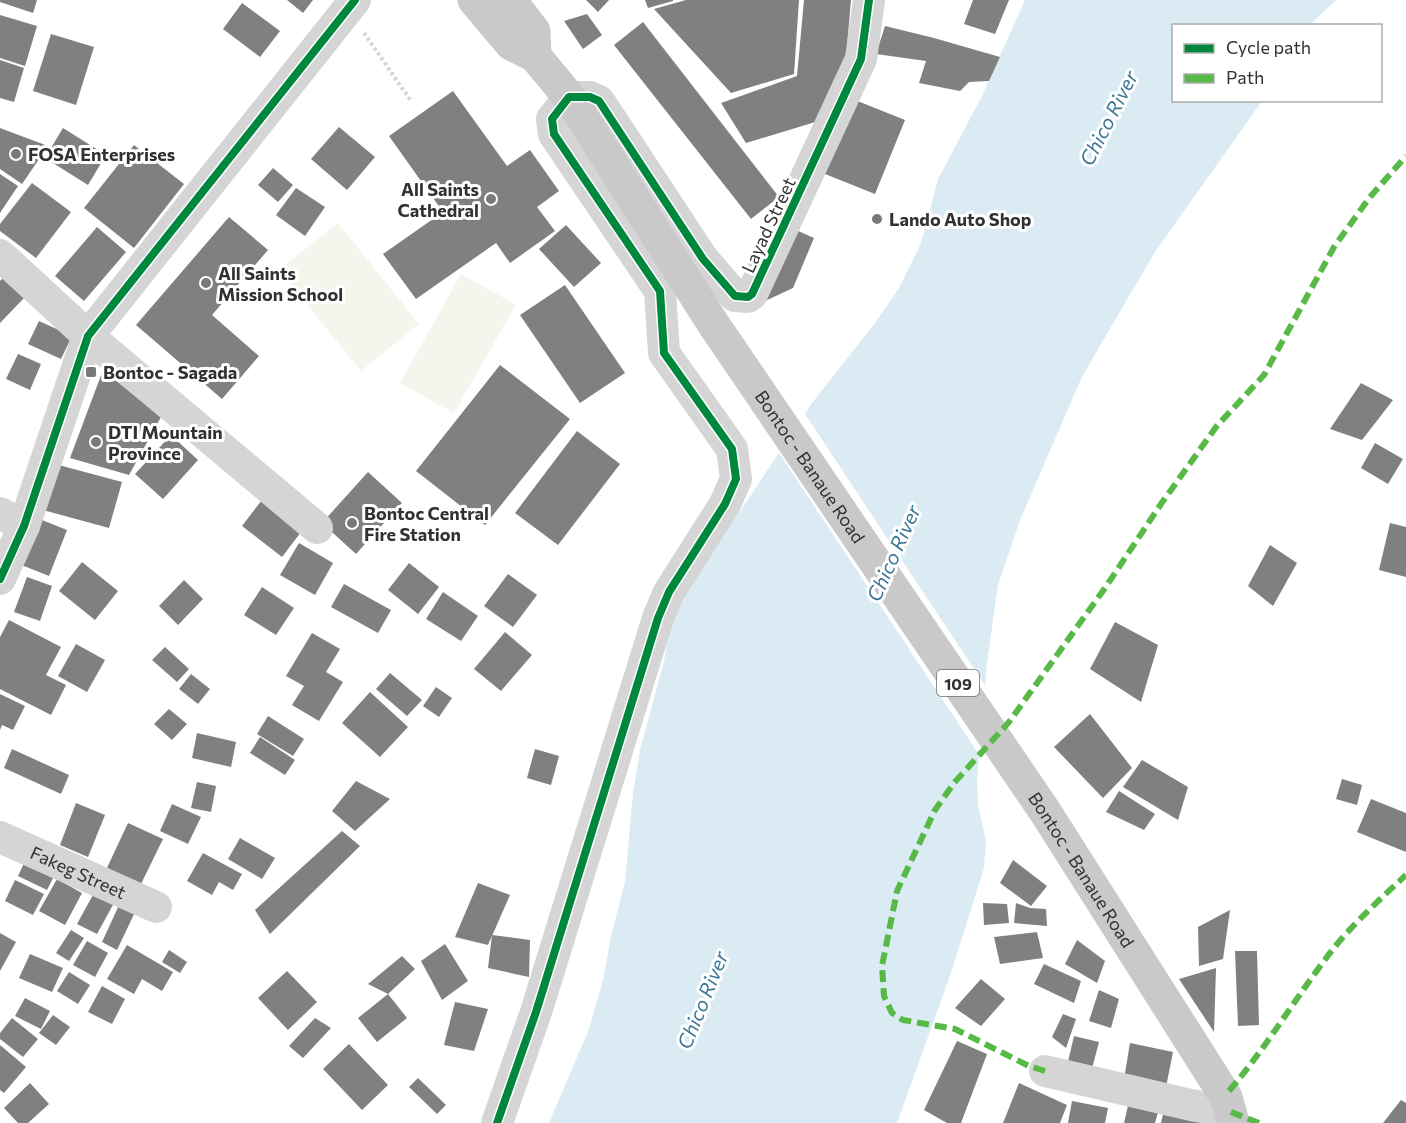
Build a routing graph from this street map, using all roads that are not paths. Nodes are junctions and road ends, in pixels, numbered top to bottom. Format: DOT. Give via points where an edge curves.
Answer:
graph roads {
  1 [pos="474,0"];
  2 [pos="510,0"];
  3 [pos="869,0"];
  4 [pos="352,5"];
  5 [pos="535,56"];
  6 [pos="569,97"];
  7 [pos="0,255"];
  8 [pos="88,336"];
  9 [pos="12,520"];
  10 [pos="317,528"];
  11 [pos="0,579"];
  12 [pos="0,837"];
  13 [pos="156,907"];
  14 [pos="1045,1071"];
  15 [pos="1232,1117"];
  16 [pos="497,1123"];
  1 -- 5 [label="main road, Bontoc - Banaue Road / 109" via="511,44"];
  2 -- 5 [label="main road" via="534,31"];
  3 -- 6 [label="street, Layad Street" via="861,59 748,297 735,296 703,259 599,101 590,96"];
  4 -- 8 [label="street"];
  5 -- 6 [label="main road, Bontoc - Banaue Road / 109"];
  6 -- 15 [label="main road, Bontoc - Banaue Road / 109" via="714,325 1046,813 1226,1097"];
  6 -- 16 [label="street" via="552,119 554,134 660,291 664,353 732,449 736,479 725,504 669,592 658,618 536,1012"];
  7 -- 8 [label="street"];
  8 -- 9 [label="street"];
  8 -- 10 [label="street"];
  9 -- 11 [label="street"];
  12 -- 13 [label="street, Fakeg Street"];
  14 -- 15 [label="street"];
}
